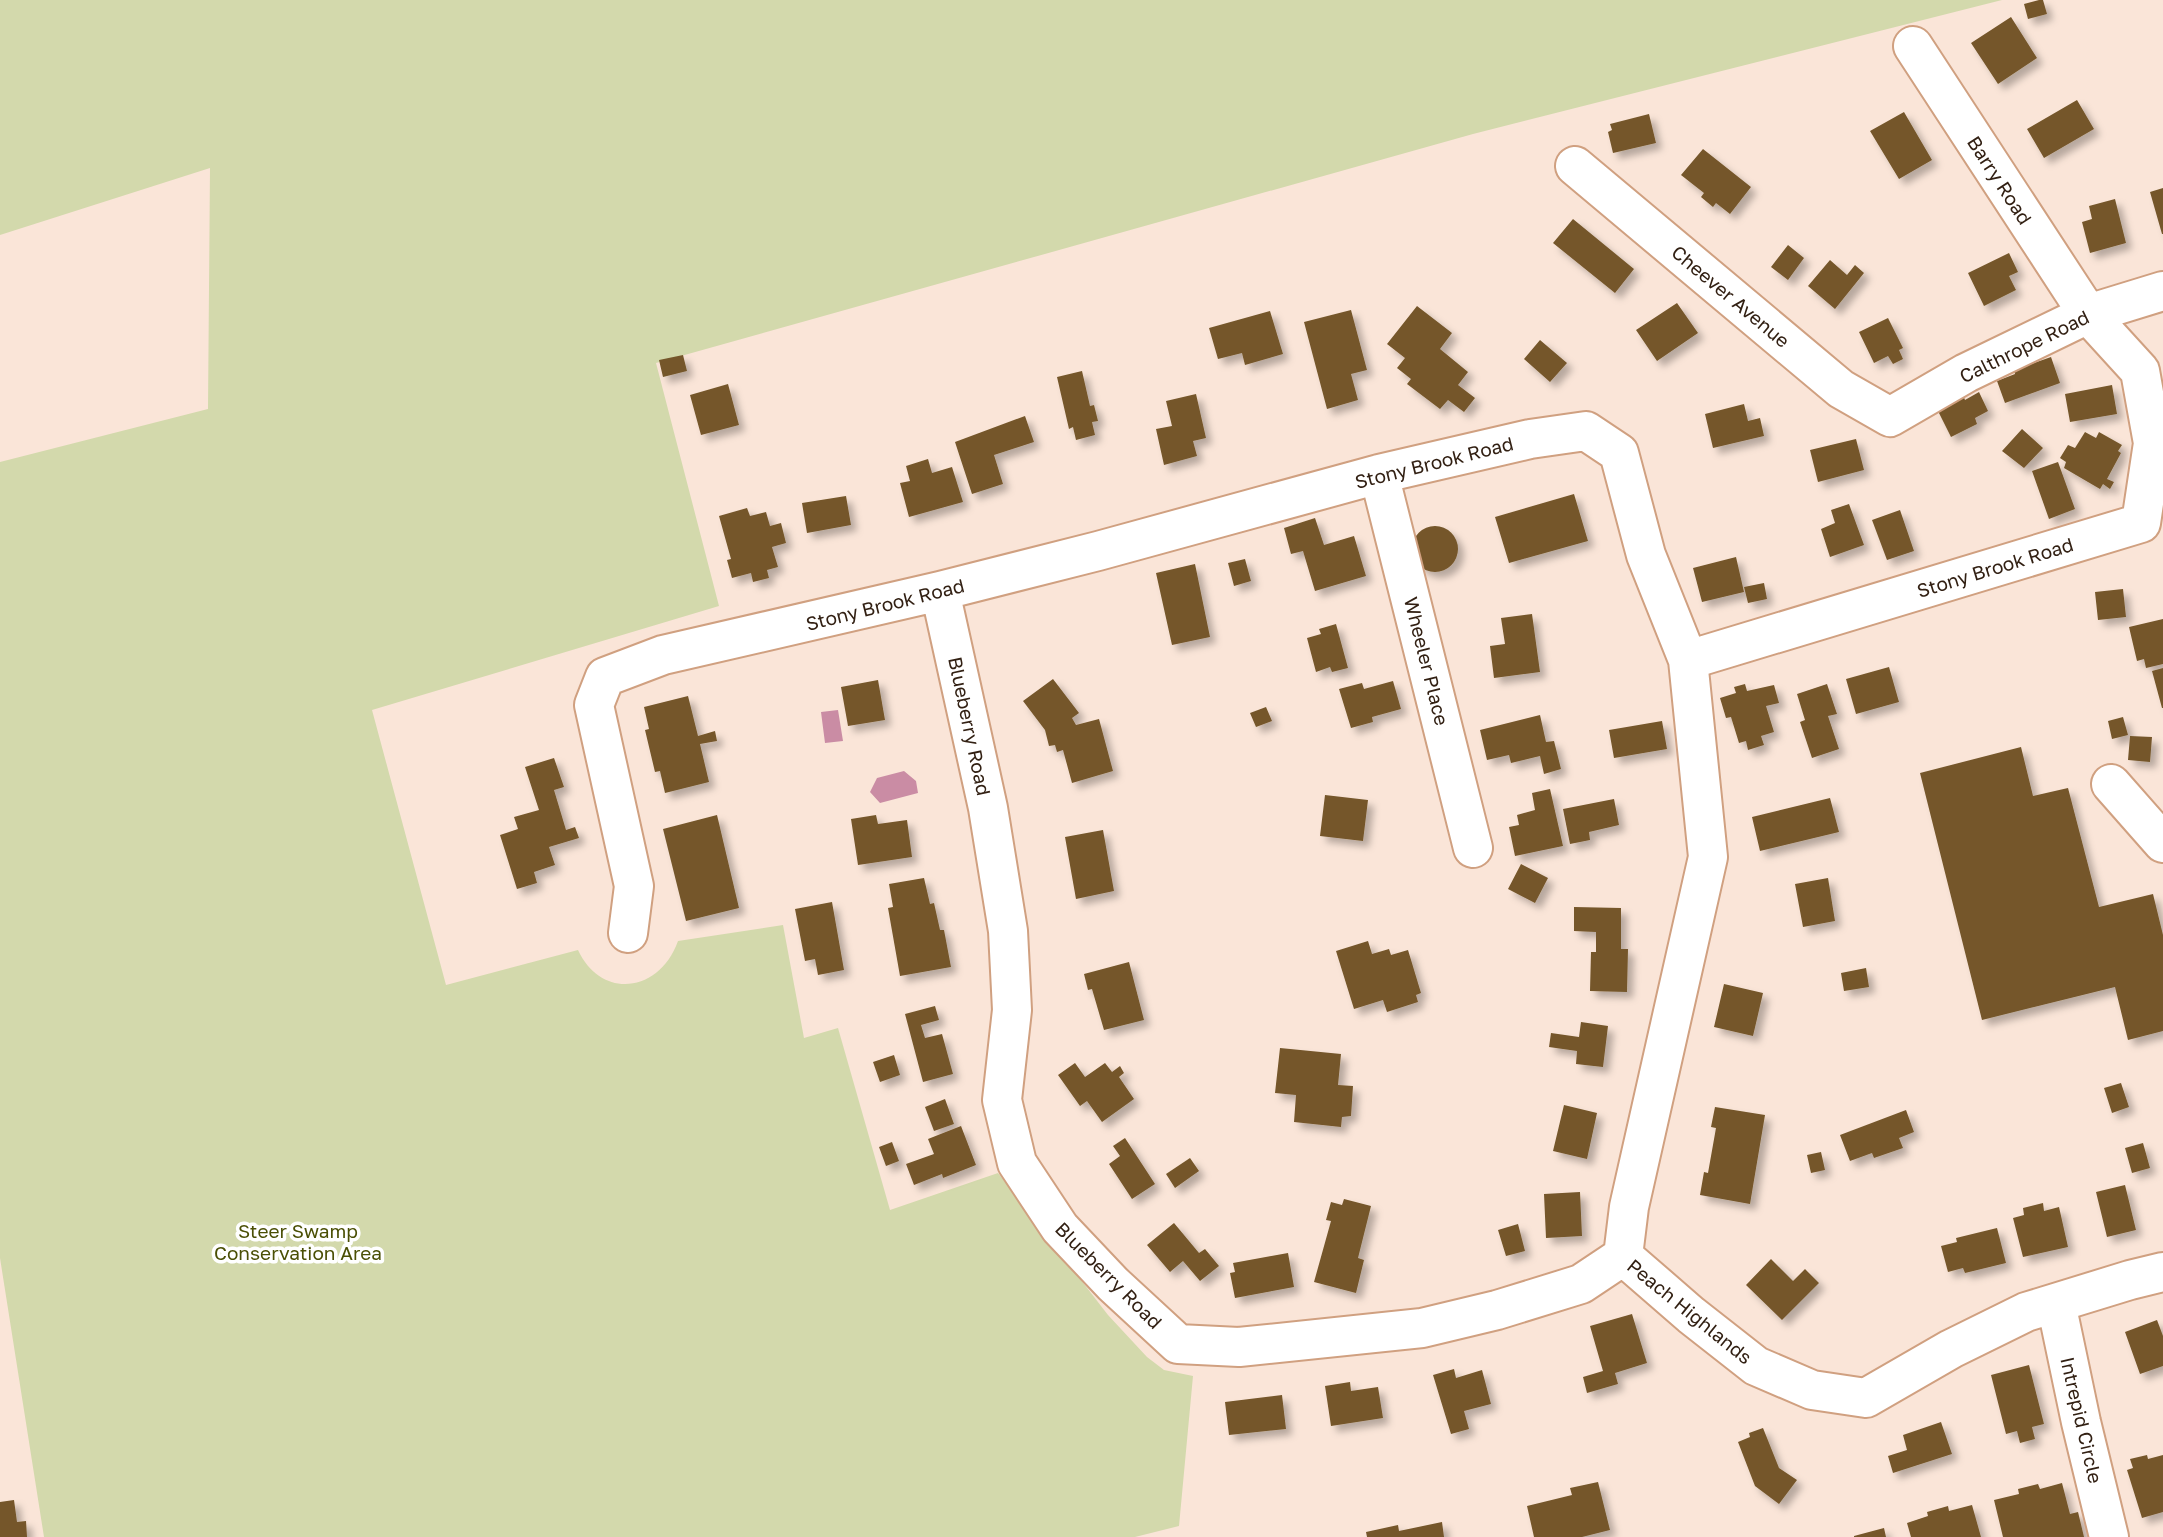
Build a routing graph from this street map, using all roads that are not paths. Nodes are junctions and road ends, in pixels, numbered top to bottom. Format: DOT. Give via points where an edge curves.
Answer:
graph roads {
  1 [pos="1913,46"];
  2 [pos="1575,166"];
  3 [pos="2163,291"];
  4 [pos="2088,314"];
  5 [pos="1892,416"];
  6 [pos="1379,474"];
  7 [pos="940,591"];
  8 [pos="1688,660"];
  9 [pos="2111,785"];
  10 [pos="2163,844"];
  11 [pos="1473,848"];
  12 [pos="628,933"];
  13 [pos="1623,1256"];
  14 [pos="2163,1272"];
  15 [pos="2056,1303"];
  16 [pos="2109,1537"];
  1 -- 4 [label="street, Barry Road"];
  2 -- 5 [label="street, Cheever Avenue" via="1841,389"];
  3 -- 4 [label="street, Calthrope Road"];
  4 -- 5 [label="street, Calthrope Road" via="1966,373"];
  4 -- 8 [label="street, Stony Brook Road" via="2140,371 2153,443 2141,523"];
  6 -- 7 [label="street, Stony Brook Road"];
  6 -- 8 [label="street, Stony Brook Road" via="1586,431 1619,453 1646,555"];
  6 -- 11 [label="street, Wheeler Place"];
  7 -- 12 [label="street, Stony Brook Road" via="663,654 605,677 594,705 634,886"];
  7 -- 13 [label="street, Blueberry Road" via="988,808 1008,931 1012,1010 1002,1100 1017,1163 1060,1228 1113,1284 1178,1344 1239,1347 1422,1328 1581,1284"];
  8 -- 13 [label="street, Peach Highlands" via="1708,858 1629,1207"];
  9 -- 10 [label="street"];
  13 -- 15 [label="street, Peach Highlands" via="1756,1366 1812,1390 1866,1398 1951,1349 2026,1312"];
  14 -- 15 [label="street, Peach Highlands"];
  15 -- 16 [label="street, Intrepid Circle"];
}
